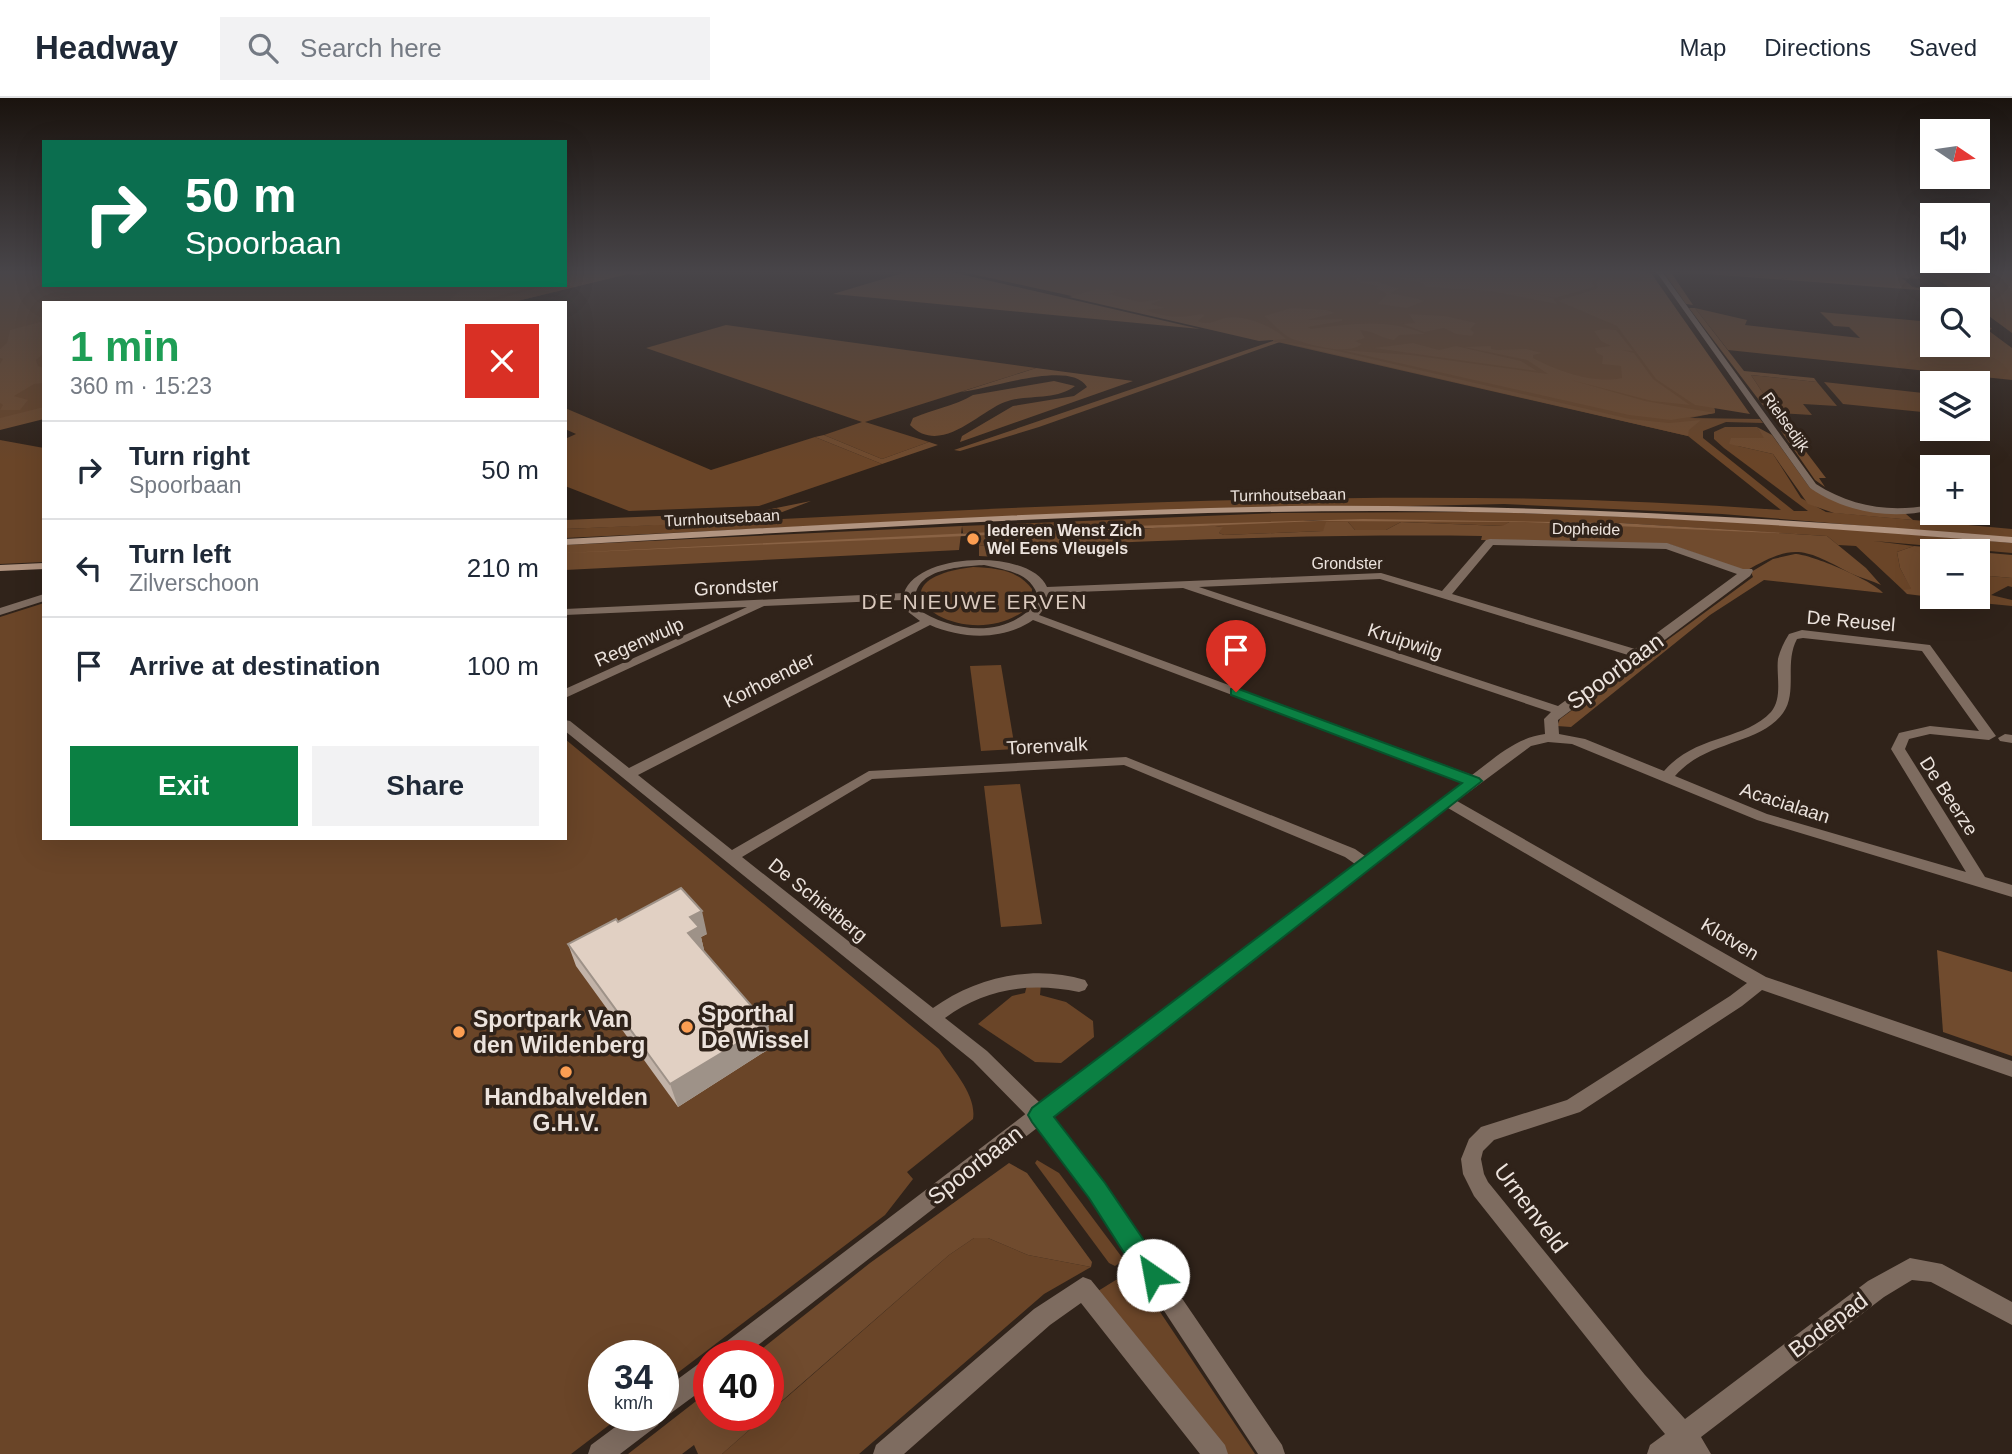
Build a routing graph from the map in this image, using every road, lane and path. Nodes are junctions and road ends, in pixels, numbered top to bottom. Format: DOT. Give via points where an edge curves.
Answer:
graph roads {
  1 [pos="1704,333"];
  2 [pos="1920,510"];
  3 [pos="2012,540"];
  4 [pos="567,542"];
  5 [pos="42,566"];
  6 [pos="0,568"];
  7 [pos="1747,573"];
  8 [pos="1264,581"];
  9 [pos="1181,584"];
  10 [pos="1045,590"];
  11 [pos="1445,594"];
  12 [pos="908,596"];
  13 [pos="42,598"];
  14 [pos="766,603"];
  15 [pos="1238,604"];
  16 [pos="0,612"];
  17 [pos="567,612"];
  18 [pos="1032,616"];
  19 [pos="927,622"];
  20 [pos="1639,654"];
  21 [pos="567,693"];
  22 [pos="1560,711"];
  23 [pos="567,726"];
  24 [pos="1989,736"];
  25 [pos="1552,737"];
  26 [pos="629,774"];
  27 [pos="1665,779"];
  28 [pos="1474,781"];
  29 [pos="1447,801"];
  30 [pos="732,857"];
  31 [pos="1366,863"];
  32 [pos="1978,879"];
  33 [pos="2012,891"];
  34 [pos="1760,982"];
  35 [pos="1079,985"];
  36 [pos="932,1017"];
  37 [pos="2012,1069"];
  38 [pos="1039,1115"];
  39 [pos="2012,1314"];
  40 [pos="747,1340"];
  41 [pos="693,1382"];
  42 [pos="679,1393"];
  43 [pos="630,1431"];
  44 [pos="1682,1436"];
  45 [pos="600,1454"];
  46 [pos="885,1454"];
  47 [pos="1216,1454"];
  48 [pos="1273,1454"];
  49 [pos="1659,1454"];
  50 [pos="1699,1454"];
  1 -- 2 [label="street, Rielsedijk" via="1817,489 1877,508"];
  3 -- 4 [label="main road, Turnhoutsebaan" via="1670,515 1392,508"];
  5 -- 6 [label="main road"];
  7 -- 11 [label="street, Dopheide" via="1667,546 1490,542"];
  7 -- 20 [label="street, Spoorbaan"];
  8 -- 9 [label="street, Grondster"];
  8 -- 11 [label="street, Grondster" via="1381,576"];
  8 -- 15 [label="street"];
  9 -- 10 [label="street, Grondster"];
  9 -- 15 [label="street, Kruipwilg"];
  10 -- 12 [label="street" via="1020,570 984,562 923,575"];
  10 -- 18 [label="street" via="1041,607"];
  11 -- 20 [label="street, Grondster"];
  12 -- 14 [label="street, Grondster"];
  12 -- 19 [label="street" via="911,609"];
  13 -- 16 [label="street"];
  14 -- 17 [label="street, Grondster"];
  14 -- 21 [label="street, Regenwulp"];
  15 -- 22 [label="street, Kruipwilg"];
  18 -- 19 [label="street" via="983,631 954,630"];
  18 -- 28 [label="street"];
  19 -- 26 [label="street, Korhoender"];
  20 -- 22 [label="street, Spoorbaan"];
  22 -- 25 [label="street, Spoorbaan" via="1551,719"];
  23 -- 26 [label="street, De Schietberg"];
  24 -- 27 [label="street, De Reusel" via="1926,648 1802,634 1793,637 1786,650 1784,699 1773,717 1691,754"];
  24 -- 32 [label="street, De Beerze" via="1917,731 1901,739 1898,749"];
  25 -- 27 [label="street, Acacialaan" via="1580,742"];
  25 -- 28 [label="street, Spoorbaan" via="1518,747"];
  26 -- 30 [label="street, De Schietberg"];
  27 -- 32 [label="street, Acacialaan" via="1787,826"];
  28 -- 29 [label="street, Spoorbaan"];
  29 -- 31 [label="street, Spoorbaan"];
  29 -- 34 [label="street, Klotven"];
  30 -- 31 [label="street, Torenvalk" via="869,775 1126,761"];
  30 -- 36 [label="street, De Schietberg"];
  31 -- 38 [label="street, Spoorbaan"];
  32 -- 33 [label="street, Acacialaan"];
  34 -- 37 [label="street, Klotven"];
  34 -- 44 [label="street, Urnenveld" via="1573,1106 1488,1133 1472,1150 1471,1163 1481,1189"];
  35 -- 36 [label="street" via="1059,979 998,983 957,999"];
  36 -- 38 [label="street, De Schietberg" via="1001,1075"];
  38 -- 40 [label="street, Spoorbaan"];
  38 -- 48 [label="street, De Schietberg" via="1097,1191"];
  39 -- 44 [label="street, Bodepad" via="1934,1272 1910,1269 1876,1289"];
  41 -- 42 [label="street"];
  43 -- 45 [label="street"];
  44 -- 49 [label="street, Bodepad"];
  44 -- 50 [label="street, Urnenveld"];
  46 -- 47 [label="street" via="1049,1311 1083,1288"];
}
